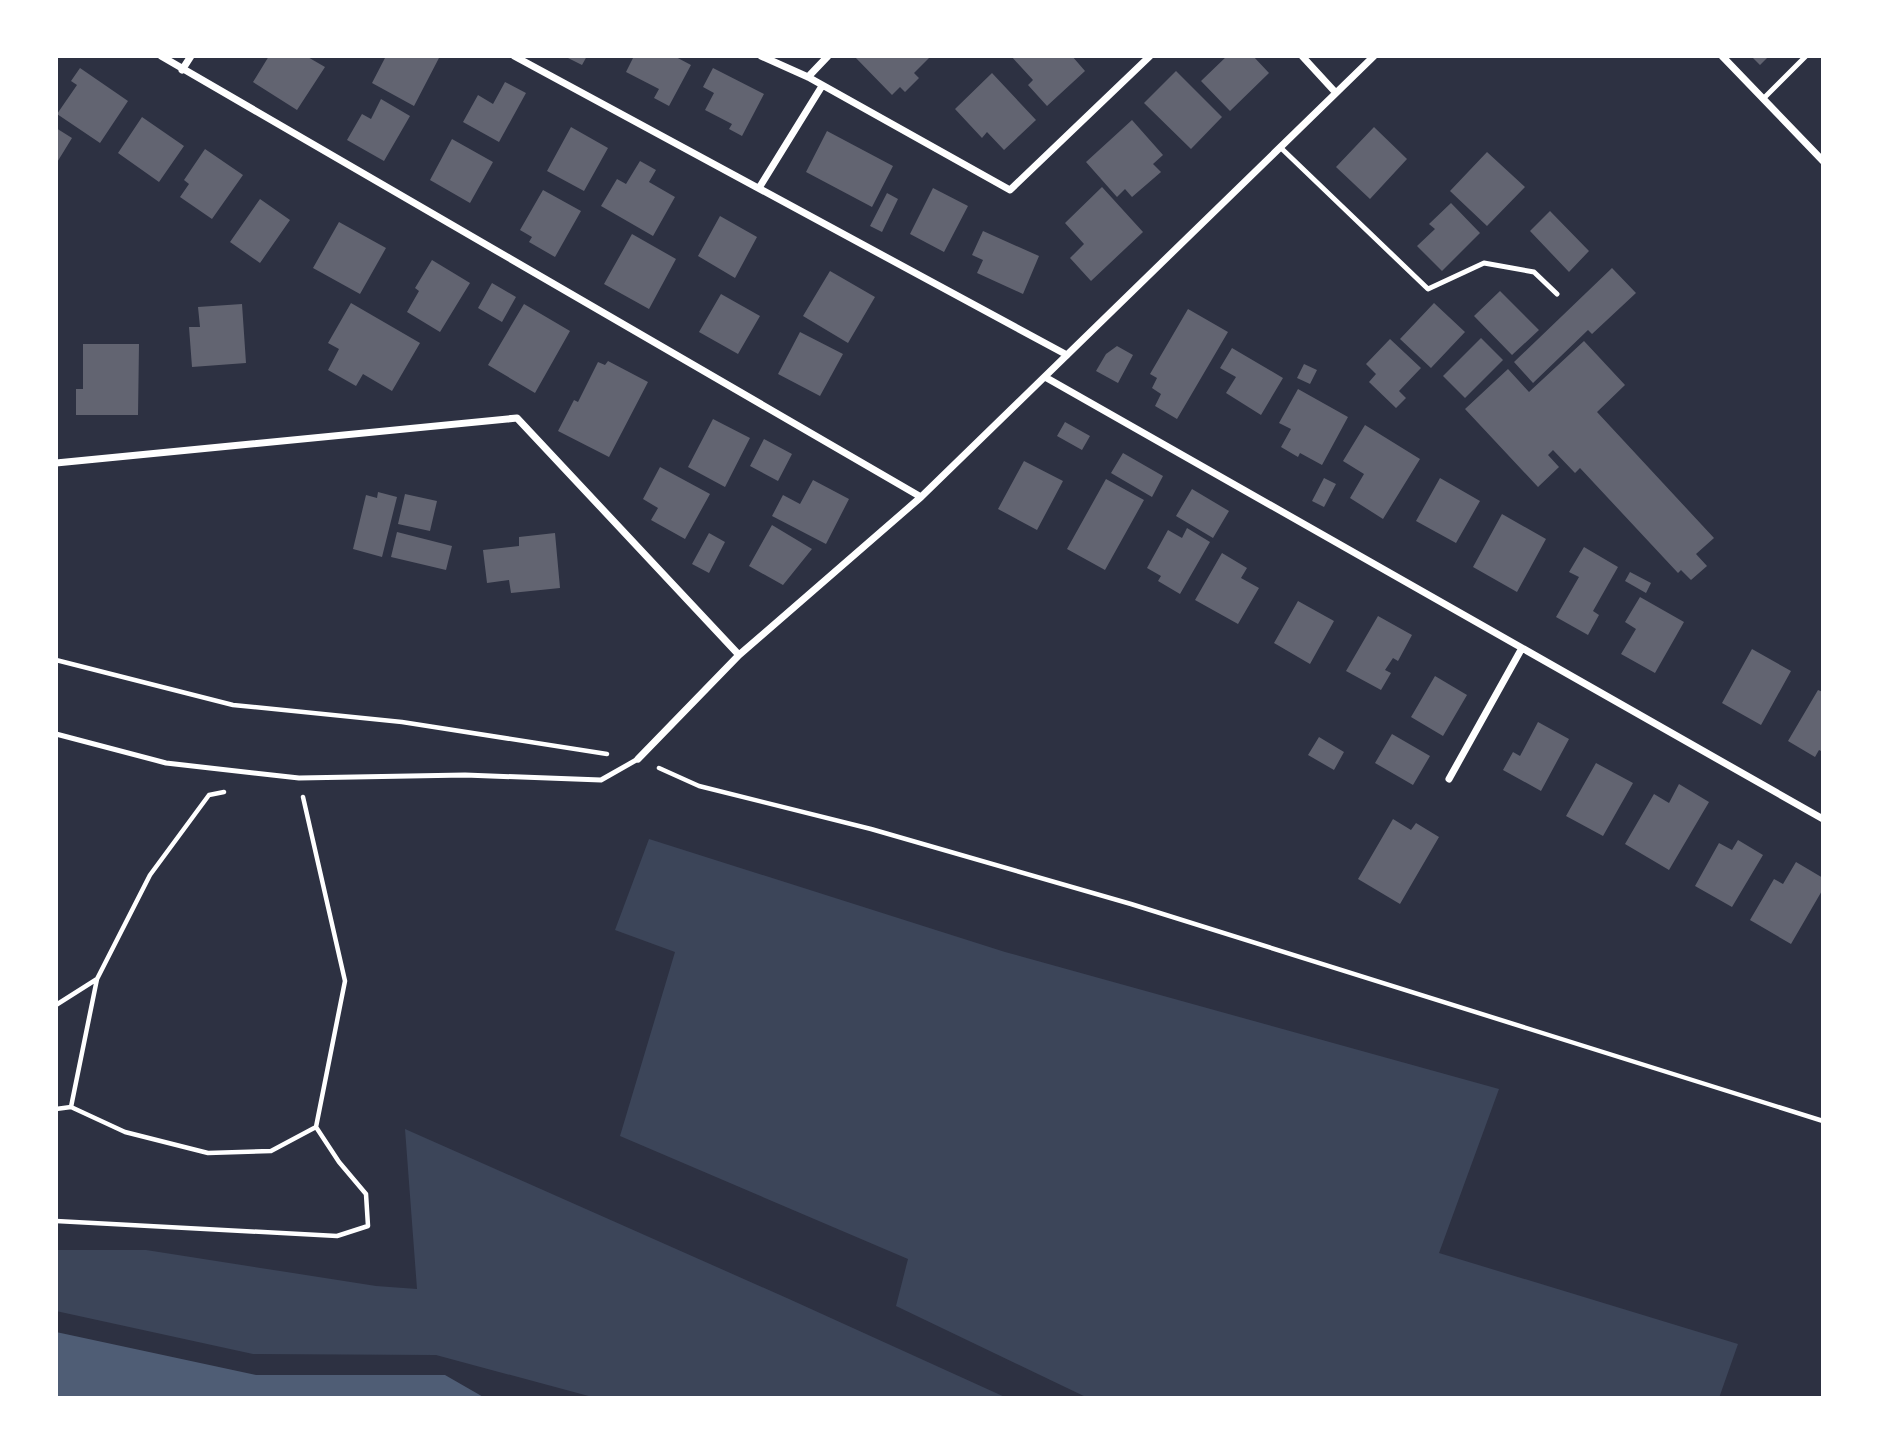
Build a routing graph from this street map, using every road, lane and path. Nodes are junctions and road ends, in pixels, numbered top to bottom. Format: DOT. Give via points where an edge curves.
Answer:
graph roads {
  1 [pos="161,56"];
  2 [pos="191,56"];
  3 [pos="514,56"];
  4 [pos="761,56"];
  5 [pos="828,56"];
  6 [pos="1150,56"];
  7 [pos="1302,56"];
  8 [pos="1374,56"];
  9 [pos="1722,56"];
  10 [pos="1806,56"];
  11 [pos="182,70"];
  12 [pos="807,77"];
  13 [pos="822,86"];
  14 [pos="1336,93"];
  15 [pos="1763,99"];
  16 [pos="1280,148"];
  17 [pos="1823,161"];
  18 [pos="759,188"];
  19 [pos="1557,294"];
  20 [pos="1067,355"];
  21 [pos="1045,377"];
  22 [pos="56,463"];
  23 [pos="921,498"];
  24 [pos="1522,648"];
  25 [pos="739,655"];
  26 [pos="56,660"];
  27 [pos="56,734"];
  28 [pos="638,759"];
  29 [pos="299,778"];
  30 [pos="1450,779"];
  31 [pos="234,790"];
  32 [pos="1823,820"];
  33 [pos="97,979"];
  34 [pos="56,1005"];
  35 [pos="71,1107"];
  36 [pos="56,1109"];
  37 [pos="1823,1121"];
  38 [pos="316,1127"];
  39 [pos="56,1221"];
  1 -- 11 [label="street"];
  2 -- 11 [label="street"];
  3 -- 18 [label="street"];
  4 -- 12 [label="street"];
  5 -- 12 [label="street"];
  6 -- 13 [label="street" via="1010,190"];
  7 -- 14 [label="street"];
  8 -- 14 [label="street"];
  9 -- 15 [label="street"];
  10 -- 15 [label="lane"];
  11 -- 23 [label="street"];
  12 -- 13 [label="street"];
  13 -- 18 [label="street"];
  14 -- 16 [label="street"];
  15 -- 17 [label="street"];
  16 -- 19 [label="lane" via="1428,289 1484,263 1534,272"];
  16 -- 20 [label="street"];
  18 -- 20 [label="street"];
  20 -- 21 [label="street"];
  21 -- 23 [label="street"];
  21 -- 24 [label="street"];
  22 -- 25 [label="street" via="517,418"];
  23 -- 25 [label="street"];
  24 -- 30 [label="street"];
  24 -- 32 [label="street"];
  25 -- 28 [label="street"];
  26 -- 28 [label="path" via="233,705 402,722"];
  27 -- 29 [label="lane" via="166,764"];
  28 -- 29 [label="lane" via="601,780 465,775"];
  28 -- 37 [label="path" via="699,786 871,829 1131,904"];
  29 -- 38 [label="path" via="345,981"];
  31 -- 33 [label="path" via="209,795 150,875"];
  33 -- 34 [label="path"];
  33 -- 35 [label="path"];
  35 -- 36 [label="path"];
  35 -- 38 [label="path" via="125,1132 208,1153 271,1150"];
  38 -- 39 [label="path" via="366,1194 369,1226 337,1236"];
}
